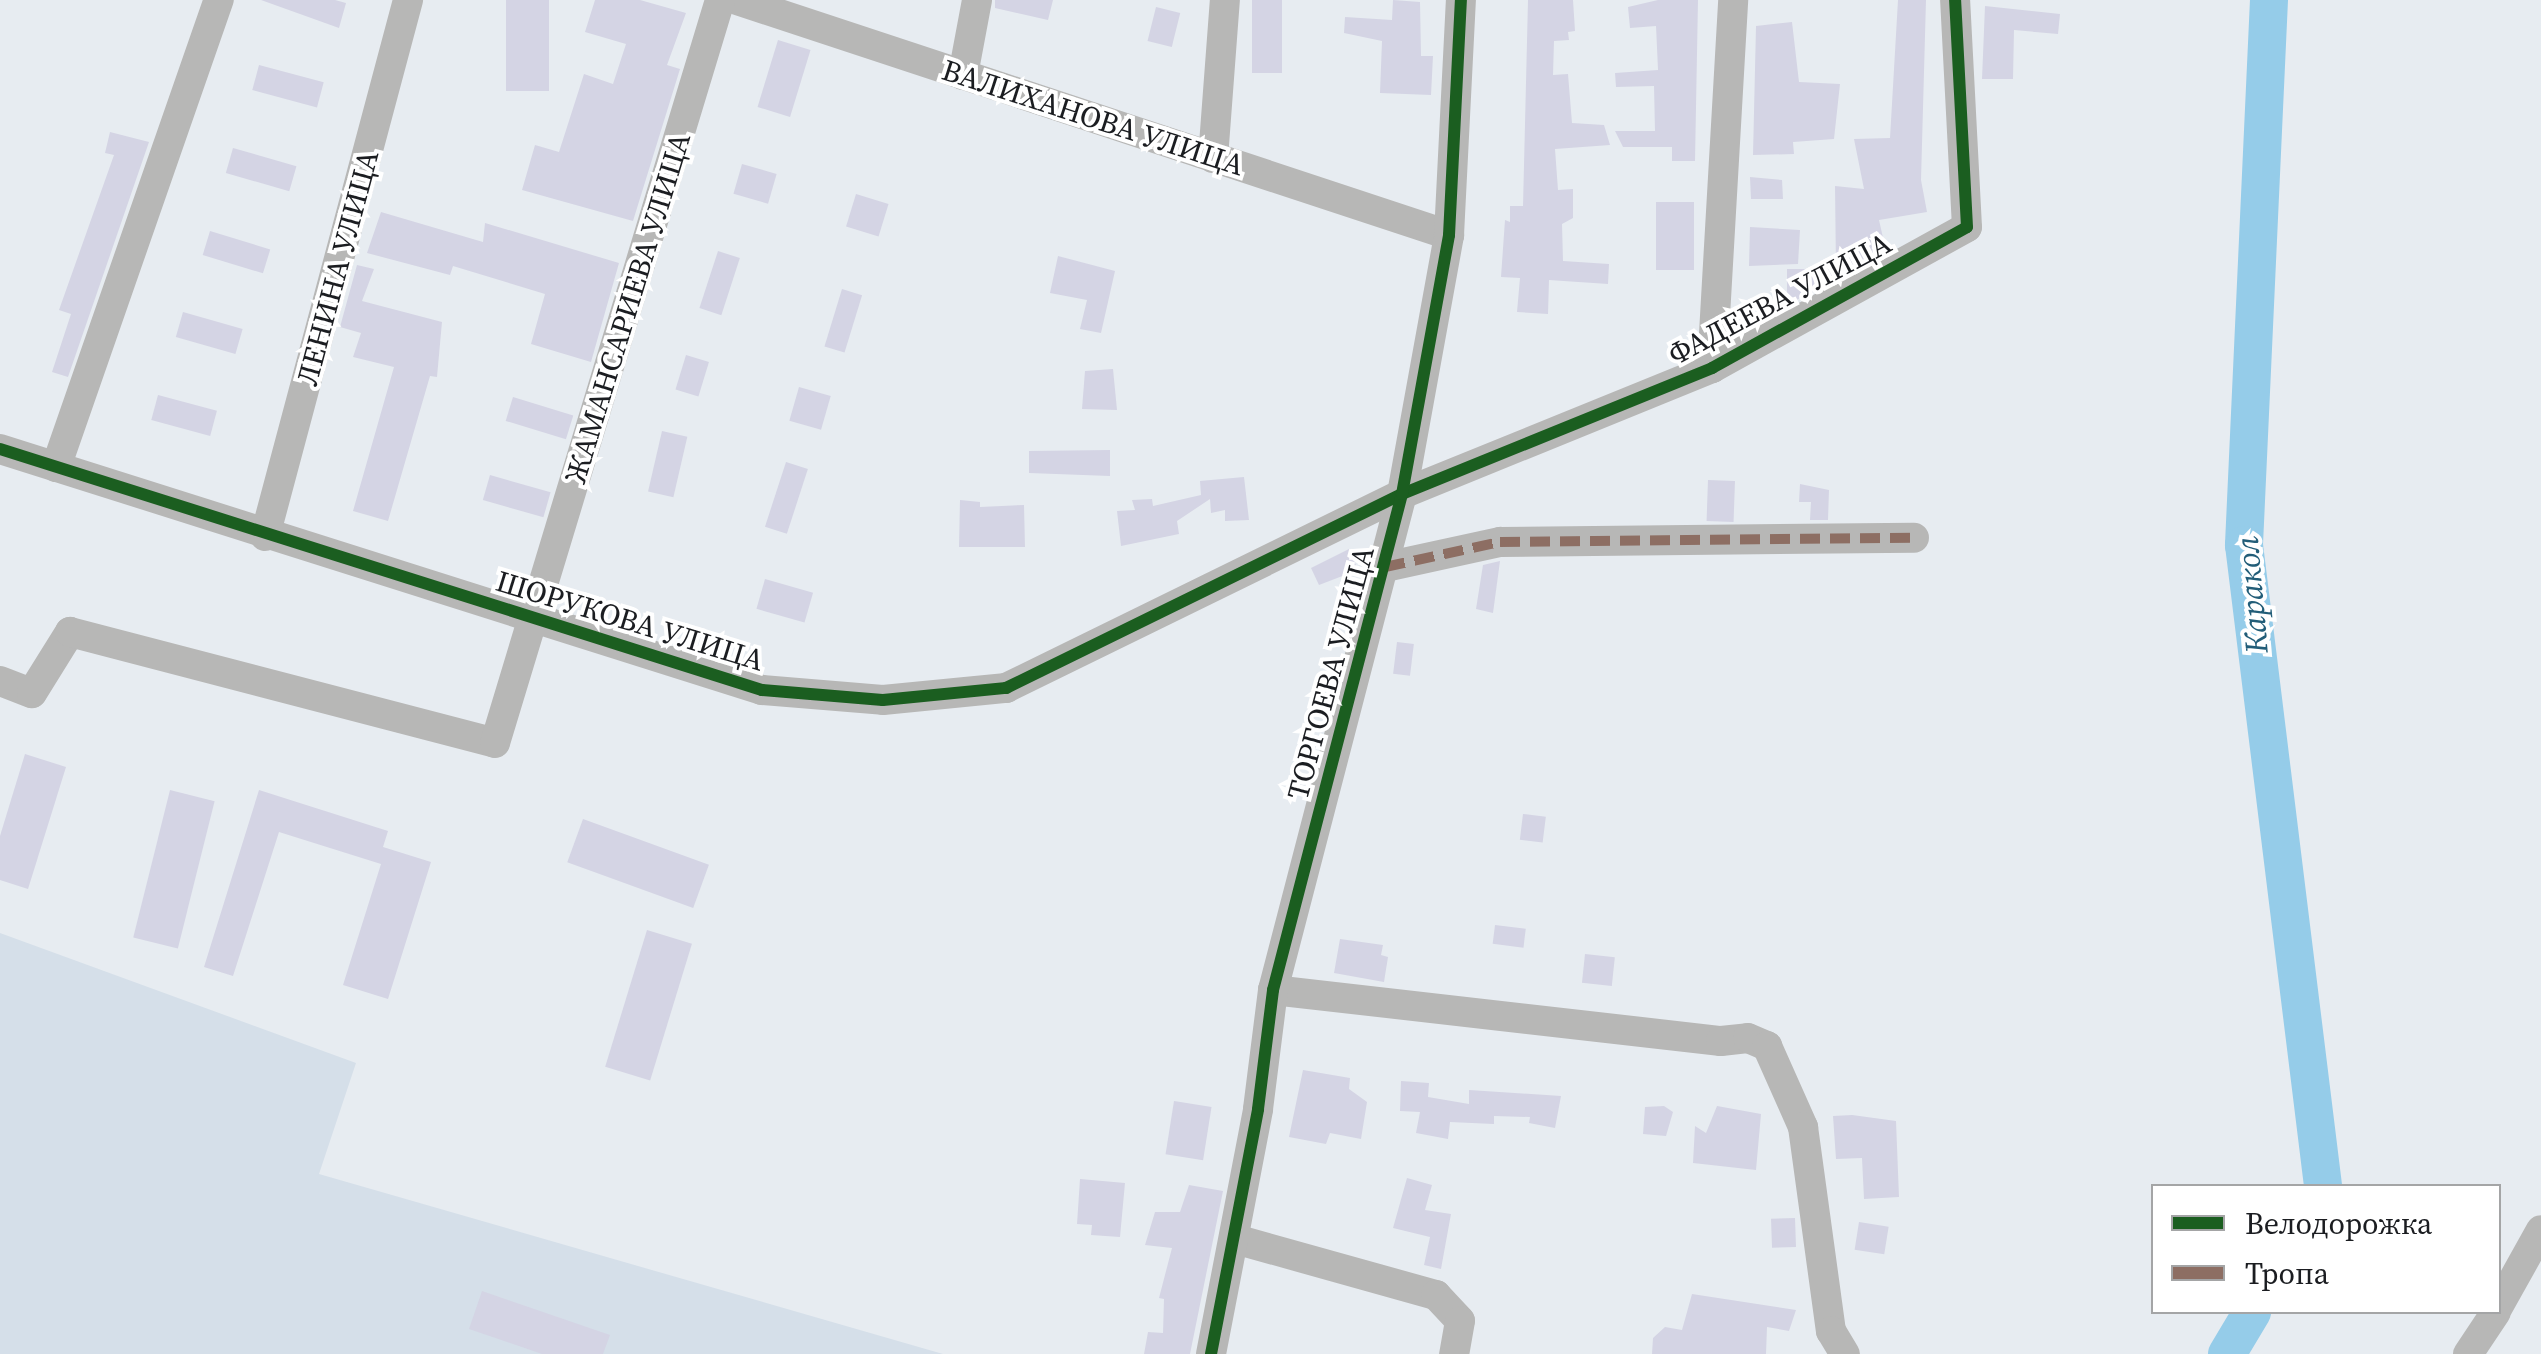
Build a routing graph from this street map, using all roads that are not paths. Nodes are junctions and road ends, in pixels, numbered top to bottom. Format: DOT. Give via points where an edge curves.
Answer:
graph roads {
  1 [pos="219,0"];
  2 [pos="408,0"];
  3 [pos="720,0"];
  4 [pos="737,0"];
  5 [pos="978,0"];
  6 [pos="1225,0"];
  7 [pos="1461,0"];
  8 [pos="1733,0"];
  9 [pos="1955,0"];
  10 [pos="962,75"];
  11 [pos="1214,158"];
  12 [pos="1450,235"];
  13 [pos="1712,368"];
  14 [pos="0,449"];
  15 [pos="56,467"];
  16 [pos="1402,494"];
  17 [pos="265,536"];
  18 [pos="1914,538"];
  19 [pos="1385,567"];
  20 [pos="535,617"];
  21 [pos="0,680"];
  22 [pos="1273,990"];
  23 [pos="2541,1230"];
  24 [pos="1235,1239"];
  25 [pos="2501,1302"];
  26 [pos="2494,1314"];
  27 [pos="1211,1354"];
  28 [pos="1454,1354"];
  29 [pos="1846,1354"];
  30 [pos="2468,1354"];
  1 -- 15 [label="street"];
  2 -- 17 [label="street, ЛЕНИНА УЛИЦА"];
  3 -- 20 [label="street, ЖАМАНСАРИЕВА УЛИЦА"];
  4 -- 10 [label="street, ВАЛИХАНОВА УЛИЦА"];
  5 -- 10 [label="street"];
  6 -- 11 [label="street"];
  7 -- 12 [label="street, ТОРГОЕВА УЛИЦА"];
  8 -- 13 [label="street"];
  9 -- 13 [label="street, ФАДЕЕВА УЛИЦА" via="1967,227"];
  10 -- 11 [label="street, ВАЛИХАНОВА УЛИЦА"];
  11 -- 12 [label="street, ВАЛИХАНОВА УЛИЦА"];
  12 -- 16 [label="street, ТОРГОЕВА УЛИЦА"];
  13 -- 16 [label="street, ФАДЕЕВА УЛИЦА"];
  14 -- 15 [label="street, ШОРУКОВА УЛИЦА"];
  15 -- 17 [label="street, ШОРУКОВА УЛИЦА"];
  16 -- 19 [label="street, ТОРГОЕВА УЛИЦА"];
  16 -- 20 [label="street, ШОРУКОВА УЛИЦА" via="1006,688 883,700 762,690"];
  17 -- 20 [label="street, ШОРУКОВА УЛИЦА"];
  18 -- 19 [label="street" via="1500,542"];
  19 -- 22 [label="street, ТОРГОЕВА УЛИЦА"];
  20 -- 21 [label="street, ЖАМАНСАРИЕВА УЛИЦА" via="495,743 70,632 32,692"];
  22 -- 24 [label="street, ТОРГОЕВА УЛИЦА"];
  22 -- 29 [label="street" via="1721,1041 1748,1038 1766,1046 1803,1127 1831,1330"];
  23 -- 25 [label="street"];
  24 -- 27 [label="street, ТОРГОЕВА УЛИЦА"];
  24 -- 28 [label="street" via="1436,1295 1460,1321"];
  26 -- 30 [label="street"];
}
